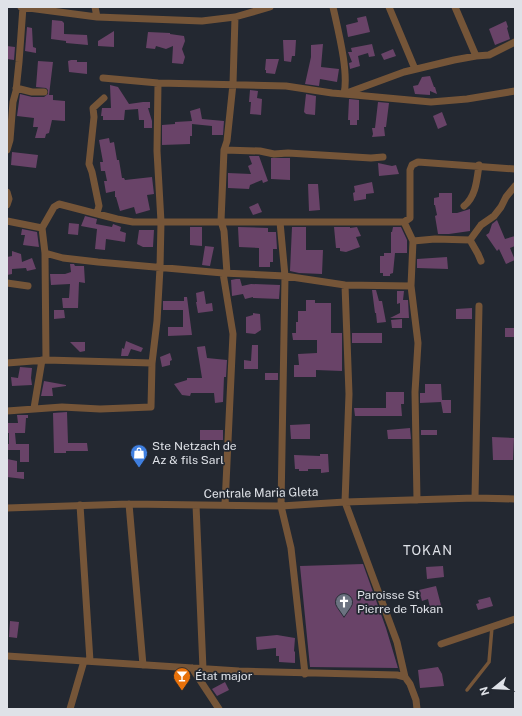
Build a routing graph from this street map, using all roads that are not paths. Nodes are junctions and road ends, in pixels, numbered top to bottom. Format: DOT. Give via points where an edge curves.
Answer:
graph roads {
  1 [pos="22,7"];
  2 [pos="94,7"];
  3 [pos="270,7"];
  4 [pos="333,7"];
  5 [pos="389,7"];
  6 [pos="455,7"];
  7 [pos="251,9"];
  8 [pos="97,17"];
  9 [pos="235,17"];
  10 [pos="515,42"];
  11 [pos="476,56"];
  12 [pos="415,69"];
  13 [pos="103,78"];
  14 [pos="158,83"];
  15 [pos="233,84"];
  16 [pos="16,88"];
  17 [pos="515,91"];
  18 [pos="44,92"];
  19 [pos="344,94"];
  20 [pos="104,98"];
  21 [pos="7,150"];
  22 [pos="224,150"];
  23 [pos="383,157"];
  24 [pos="479,165"];
  25 [pos="515,169"];
  26 [pos="515,186"];
  27 [pos="7,192"];
  28 [pos="7,205"];
  29 [pos="464,206"];
  30 [pos="97,213"];
  31 [pos="7,221"];
  32 [pos="221,221"];
  33 [pos="161,222"];
  34 [pos="280,222"];
  35 [pos="404,222"];
  36 [pos="42,228"];
  37 [pos="413,240"];
  38 [pos="470,240"];
  39 [pos="45,253"];
  40 [pos="481,261"];
  41 [pos="160,268"];
  42 [pos="225,273"];
  43 [pos="285,276"];
  44 [pos="7,283"];
  45 [pos="345,285"];
  46 [pos="28,286"];
  47 [pos="411,286"];
  48 [pos="479,306"];
  49 [pos="44,360"];
  50 [pos="7,363"];
  51 [pos="152,363"];
  52 [pos="34,408"];
  53 [pos="7,411"];
  54 [pos="475,498"];
  55 [pos="515,499"];
  56 [pos="417,500"];
  57 [pos="345,502"];
  58 [pos="129,504"];
  59 [pos="80,505"];
  60 [pos="196,505"];
  61 [pos="225,505"];
  62 [pos="281,506"];
  63 [pos="7,508"];
  64 [pos="515,619"];
  65 [pos="492,627"];
  66 [pos="442,644"];
  67 [pos="7,656"];
  68 [pos="87,661"];
  69 [pos="143,665"];
  70 [pos="192,668"];
  71 [pos="204,669"];
  72 [pos="305,674"];
  73 [pos="405,677"];
  74 [pos="467,690"];
  75 [pos="70,709"];
  76 [pos="219,709"];
  77 [pos="417,709"];
  1 -- 8 [label="street"];
  1 -- 16 [label="street"];
  2 -- 8 [label="street"];
  3 -- 7 [label="street"];
  4 -- 19 [label="street" via="346,84"];
  5 -- 12 [label="street"];
  6 -- 11 [label="street"];
  7 -- 9 [label="street"];
  8 -- 9 [label="street" via="202,21"];
  9 -- 15 [label="street"];
  10 -- 11 [label="street" via="489,55"];
  11 -- 12 [label="street"];
  12 -- 19 [label="street"];
  13 -- 14 [label="street"];
  14 -- 15 [label="street"];
  14 -- 33 [label="street" via="157,151"];
  15 -- 19 [label="street" via="286,86"];
  15 -- 22 [label="street"];
  16 -- 18 [label="street"];
  16 -- 21 [label="street"];
  17 -- 19 [label="street" via="431,102"];
  20 -- 30 [label="street" via="94,108 89,164 99,206"];
  22 -- 23 [label="street"];
  22 -- 32 [label="street"];
  24 -- 25 [label="street"];
  24 -- 29 [label="street" via="476,187 470,202"];
  24 -- 35 [label="street" via="418,162 412,165 410,218"];
  26 -- 38 [label="street" via="501,207 481,225"];
  27 -- 28 [label="street"];
  30 -- 33 [label="street" via="117,220"];
  30 -- 36 [label="street" via="59,204 54,207"];
  31 -- 36 [label="street"];
  32 -- 33 [label="street"];
  32 -- 34 [label="street"];
  32 -- 42 [label="street" via="224,231"];
  33 -- 41 [label="street"];
  34 -- 35 [label="street"];
  34 -- 43 [label="street"];
  35 -- 37 [label="street"];
  36 -- 39 [label="street"];
  37 -- 38 [label="street"];
  37 -- 47 [label="street"];
  38 -- 40 [label="street"];
  39 -- 41 [label="street" via="63,258"];
  39 -- 49 [label="street"];
  41 -- 42 [label="street"];
  41 -- 51 [label="street"];
  42 -- 43 [label="street"];
  42 -- 61 [label="street" via="233,334"];
  43 -- 45 [label="street"];
  43 -- 62 [label="street"];
  44 -- 46 [label="street"];
  45 -- 47 [label="street"];
  45 -- 57 [label="street" via="348,394"];
  47 -- 56 [label="street" via="418,343 415,392"];
  48 -- 54 [label="street"];
  49 -- 50 [label="street"];
  49 -- 51 [label="street"];
  49 -- 52 [label="street"];
  51 -- 52 [label="street" via="151,407"];
  52 -- 53 [label="street"];
  54 -- 55 [label="street, Centrale Maria Gleta"];
  54 -- 56 [label="street, Centrale Maria Gleta"];
  56 -- 57 [label="street, Centrale Maria Gleta"];
  57 -- 62 [label="street, Centrale Maria Gleta"];
  57 -- 73 [label="street" via="397,642"];
  58 -- 59 [label="street, Centrale Maria Gleta"];
  58 -- 60 [label="street, Centrale Maria Gleta"];
  58 -- 69 [label="street"];
  59 -- 63 [label="street, Centrale Maria Gleta"];
  59 -- 68 [label="street"];
  60 -- 61 [label="street, Centrale Maria Gleta"];
  60 -- 71 [label="street"];
  61 -- 62 [label="street, Centrale Maria Gleta"];
  62 -- 72 [label="street" via="291,548"];
  64 -- 65 [label="street"];
  65 -- 66 [label="street"];
  65 -- 74 [label="lane" via="489,662"];
  67 -- 68 [label="street"];
  68 -- 69 [label="street"];
  68 -- 75 [label="street"];
  69 -- 70 [label="street"];
  70 -- 71 [label="street"];
  70 -- 76 [label="street"];
  71 -- 72 [label="street"];
  72 -- 73 [label="street"];
  73 -- 77 [label="street" via="414,694"];
}
